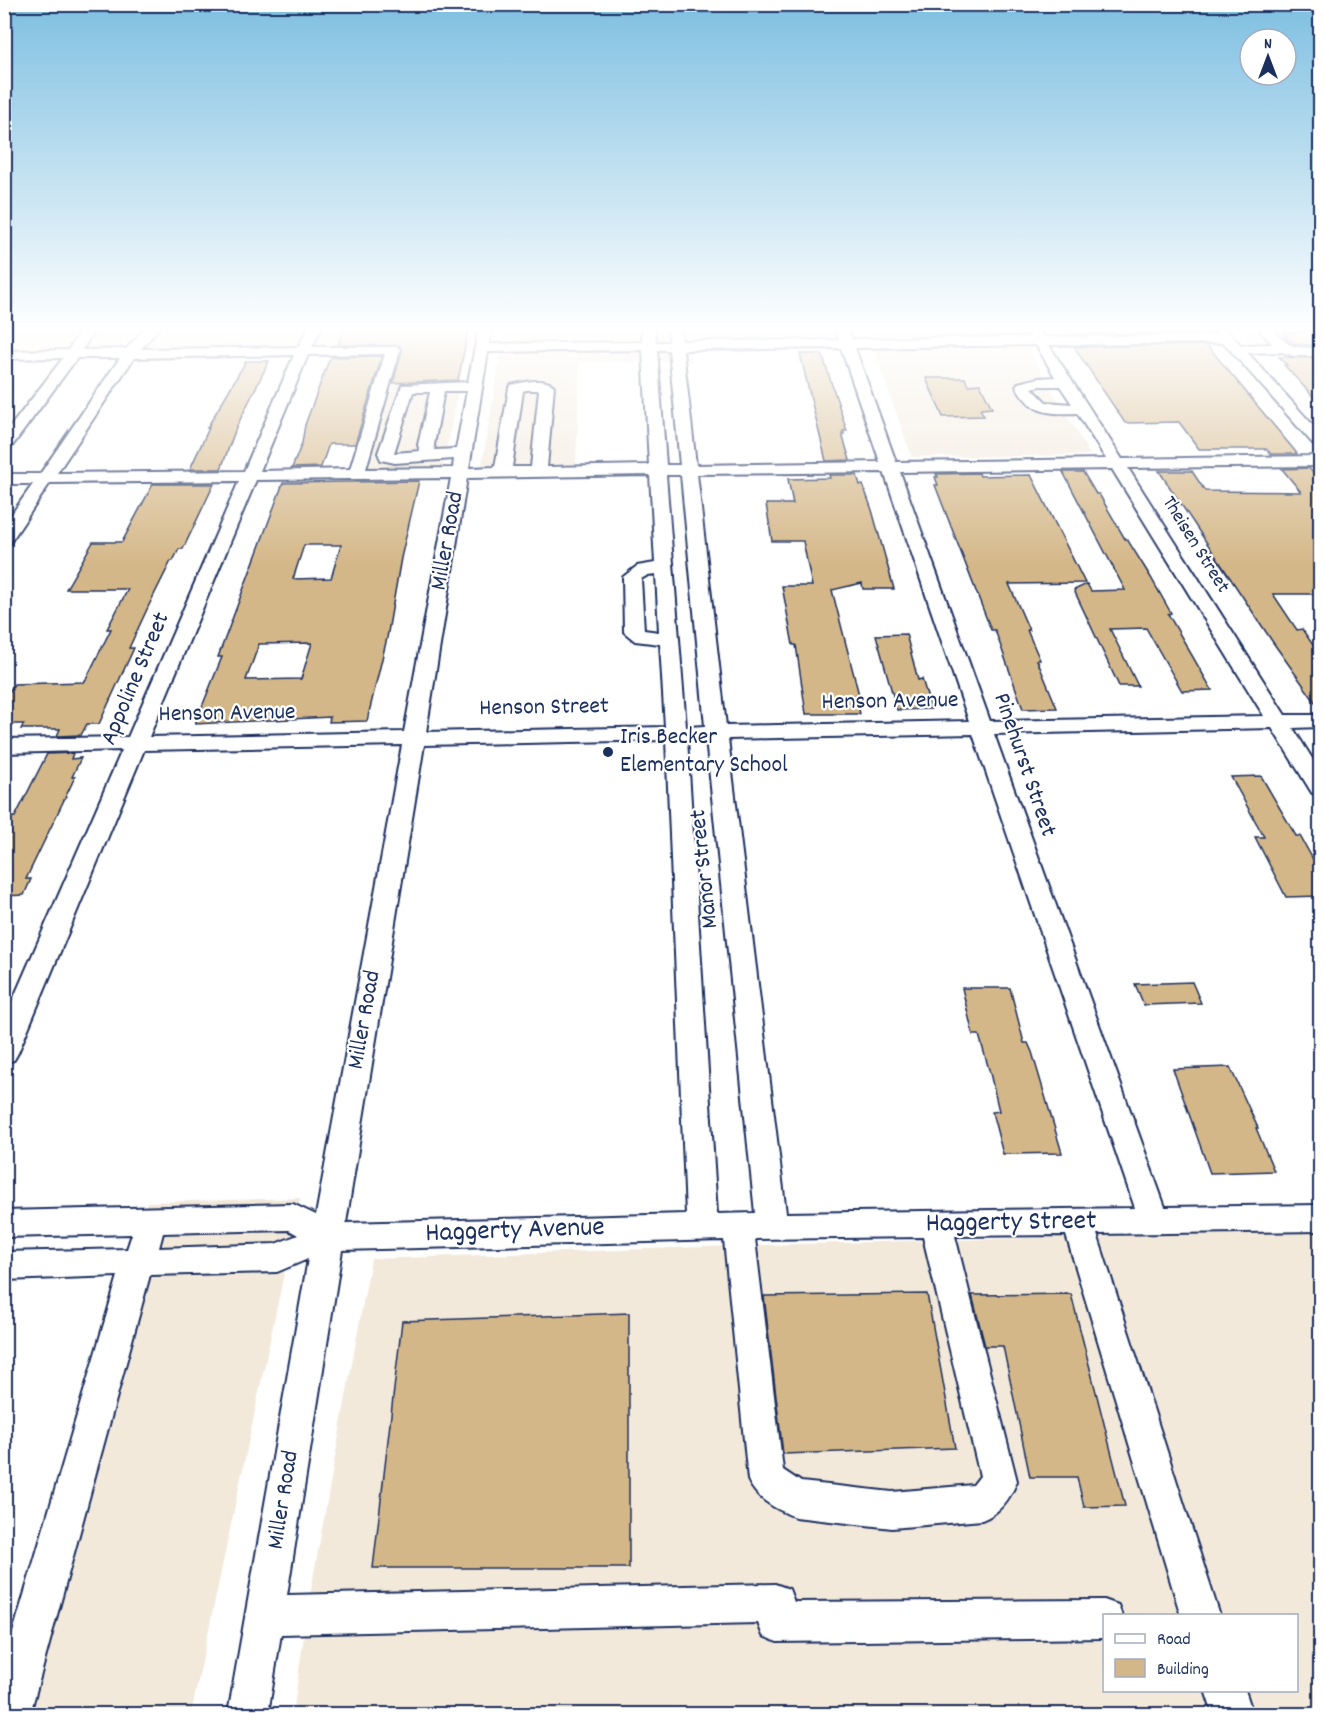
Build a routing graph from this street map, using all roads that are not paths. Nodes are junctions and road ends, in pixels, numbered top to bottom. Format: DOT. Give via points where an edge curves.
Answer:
graph roads {
  1 [pos="33,407"];
  2 [pos="94,407"];
  3 [pos="279,407"];
  4 [pos="376,407"];
  5 [pos="401,407"];
  6 [pos="434,407"];
  7 [pos="471,407"];
  8 [pos="513,407"];
  9 [pos="545,407"];
  10 [pos="654,407"];
  11 [pos="683,407"];
  12 [pos="870,407"];
  13 [pos="1045,407"];
  14 [pos="1289,407"];
  15 [pos="1082,408"];
  16 [pos="1320,442"];
  17 [pos="4,446"];
  18 [pos="429,456"];
  19 [pos="387,457"];
  20 [pos="1320,461"];
  21 [pos="462,462"];
  22 [pos="1117,463"];
  23 [pos="891,466"];
  24 [pos="359,467"];
  25 [pos="689,468"];
  26 [pos="658,469"];
  27 [pos="539,470"];
  28 [pos="503,471"];
  29 [pos="250,475"];
  30 [pos="46,478"];
  31 [pos="4,479"];
  32 [pos="4,539"];
  33 [pos="665,568"];
  34 [pos="670,639"];
  35 [pos="1320,721"];
  36 [pos="1279,722"];
  37 [pos="982,727"];
  38 [pos="716,732"];
  39 [pos="676,733"];
  40 [pos="414,738"];
  41 [pos="136,743"];
  42 [pos="4,746"];
  43 [pos="1320,788"];
  44 [pos="4,1053"];
  45 [pos="1320,1218"];
  46 [pos="152,1220"];
  47 [pos="1155,1222"];
  48 [pos="1078,1223"];
  49 [pos="4,1224"];
  50 [pos="936,1225"];
  51 [pos="702,1227"];
  52 [pos="738,1227"];
  53 [pos="772,1227"];
  54 [pos="328,1237"];
  55 [pos="138,1262"];
  56 [pos="4,1266"];
  57 [pos="1200,1614"];
  58 [pos="265,1616"];
  59 [pos="1103,1619"];
  60 [pos="1226,1692"];
  61 [pos="10,1714"];
  62 [pos="248,1714"];
  63 [pos="1233,1714"];
  1 -- 17 [label="street"];
  2 -- 30 [label="street"];
  3 -- 29 [label="street, Appoline Street"];
  4 -- 24 [label="street"];
  5 -- 19 [label="street"];
  6 -- 18 [label="street" via="426,445"];
  7 -- 21 [label="street, Miller Road"];
  8 -- 28 [label="street"];
  9 -- 27 [label="street"];
  10 -- 26 [label="street, Manor Street"];
  11 -- 25 [label="street, Manor Street"];
  12 -- 23 [label="street, Pinehurst Street"];
  13 -- 15 [label="street"];
  14 -- 16 [label="street"];
  15 -- 22 [label="street, Theisen Street"];
  18 -- 19 [label="street"];
  18 -- 21 [label="street"];
  19 -- 24 [label="street"];
  20 -- 22 [label="street"];
  21 -- 24 [label="street"];
  21 -- 28 [label="street"];
  21 -- 40 [label="street, Miller Road"];
  22 -- 23 [label="street"];
  22 -- 36 [label="street, Theisen Street"];
  23 -- 25 [label="street"];
  23 -- 37 [label="street, Pinehurst Street"];
  24 -- 29 [label="street"];
  25 -- 26 [label="street"];
  25 -- 38 [label="street, Manor Street"];
  26 -- 27 [label="street"];
  26 -- 33 [label="street, Manor Street"];
  27 -- 28 [label="street"];
  29 -- 30 [label="street"];
  29 -- 41 [label="street, Appoline Street"];
  30 -- 31 [label="street"];
  30 -- 32 [label="street"];
  33 -- 34 [label="street, Manor Street"];
  33 -- 34 [label="street" via="642,570 632,577 634,632 642,637"];
  34 -- 39 [label="street, Manor Street"];
  35 -- 36 [label="street, Henson Avenue"];
  36 -- 37 [label="street, Henson Avenue"];
  36 -- 43 [label="street, Theisen Street"];
  37 -- 38 [label="street, Henson Avenue"];
  37 -- 47 [label="street, Pinehurst Street"];
  38 -- 39 [label="street, Henson Avenue"];
  38 -- 53 [label="street, Manor Street"];
  39 -- 40 [label="street, Henson Street"];
  39 -- 51 [label="street, Manor Street"];
  40 -- 41 [label="street, Henson Avenue"];
  40 -- 54 [label="street, Miller Road"];
  41 -- 42 [label="street, Henson Avenue"];
  41 -- 44 [label="street, Appoline Street"];
  45 -- 47 [label="street, Haggerty Street"];
  46 -- 49 [label="street"];
  46 -- 54 [label="street" via="292,1217"];
  46 -- 55 [label="street"];
  47 -- 48 [label="street, Haggerty Street"];
  48 -- 50 [label="street, Haggerty Street"];
  48 -- 57 [label="street"];
  50 -- 52 [label="street" via="999,1480 982,1502 892,1510 795,1498 766,1479"];
  50 -- 53 [label="street, Haggerty Street"];
  51 -- 52 [label="street, Haggerty Street"];
  51 -- 54 [label="street, Haggerty Avenue"];
  52 -- 53 [label="street, Haggerty Street"];
  54 -- 55 [label="street, Haggerty Avenue" via="277,1258"];
  54 -- 58 [label="street, Miller Road"];
  55 -- 56 [label="street, Haggerty Avenue"];
  55 -- 61 [label="street"];
  58 -- 59 [label="street" via="776,1612"];
  58 -- 62 [label="street, Miller Road"];
  60 -- 63 [label="street"];
}
